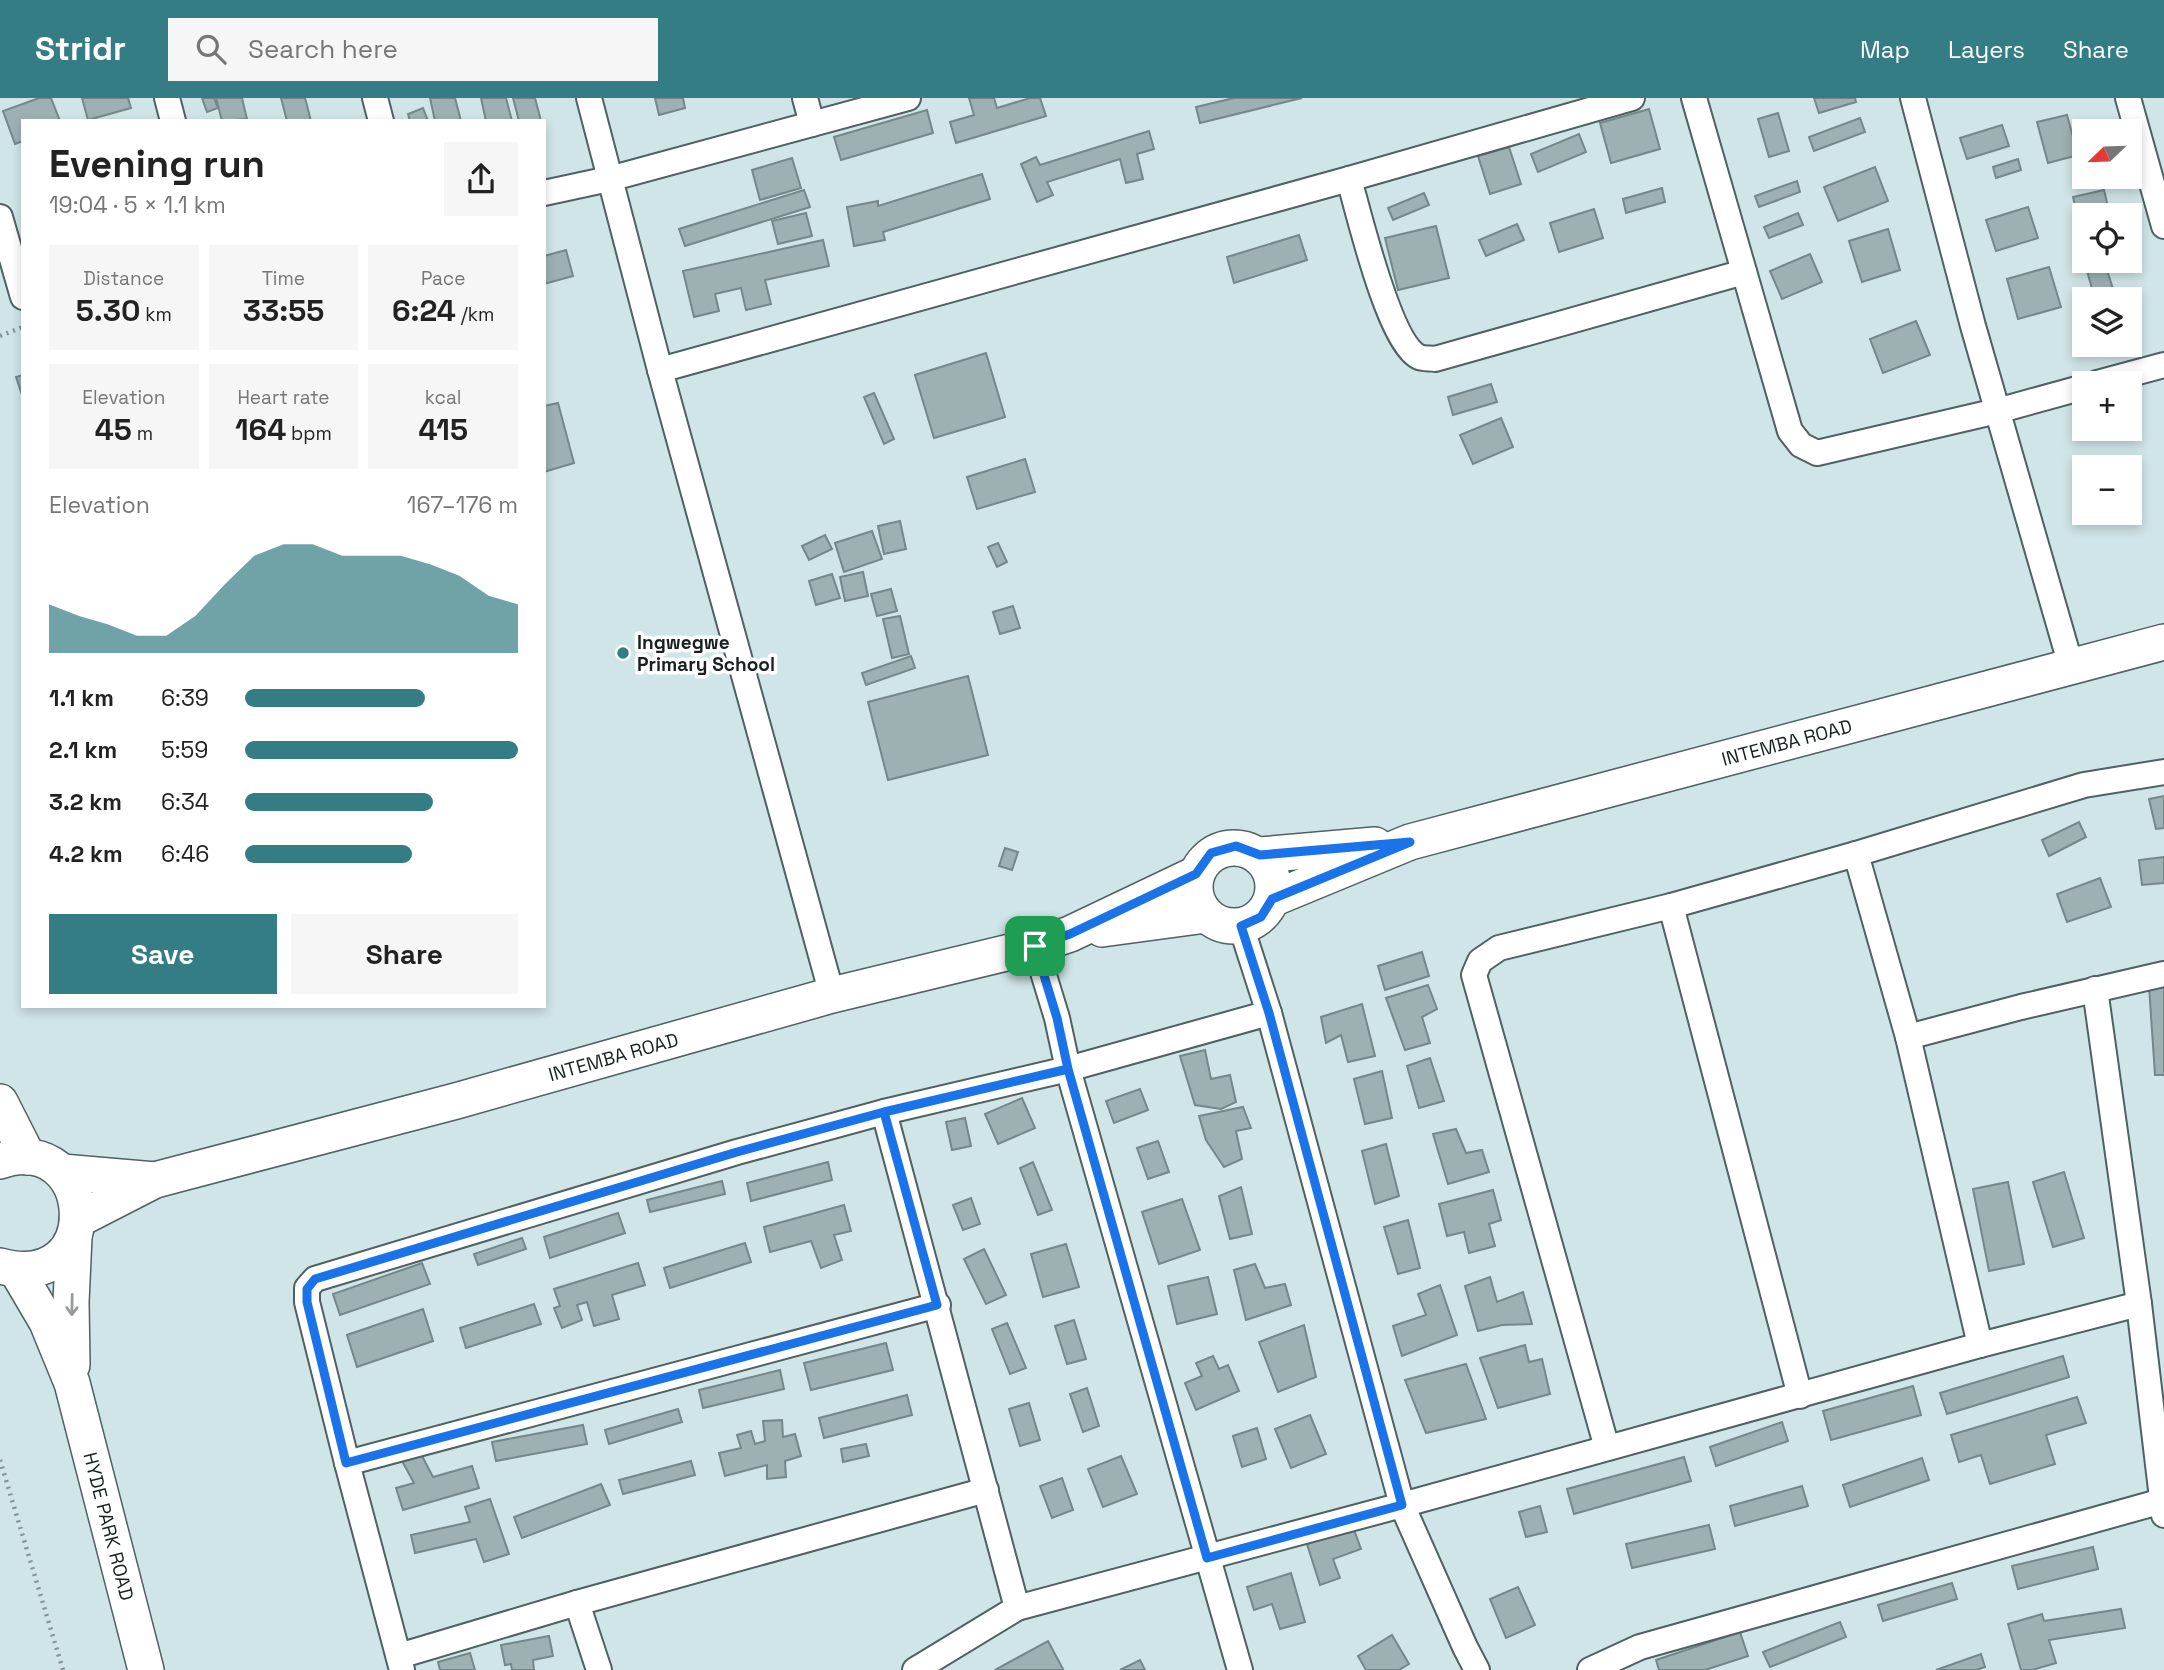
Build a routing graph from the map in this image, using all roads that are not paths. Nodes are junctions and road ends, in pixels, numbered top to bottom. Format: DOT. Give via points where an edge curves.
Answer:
graph roads {
  1 [pos="167,98"];
  2 [pos="375,98"];
  3 [pos="589,98"];
  4 [pos="805,98"];
  5 [pos="908,98"];
  6 [pos="1632,98"];
  7 [pos="1693,98"];
  8 [pos="1913,98"];
  9 [pos="2128,98"];
  10 [pos="172,119"];
  11 [pos="380,119"];
  12 [pos="812,124"];
  13 [pos="609,178"];
  14 [pos="1349,179"];
  15 [pos="546,193"];
  16 [pos="0,217"];
  17 [pos="2164,226"];
  18 [pos="1744,272"];
  19 [pos="21,290"];
  20 [pos="2164,365"];
  21 [pos="660,370"];
  22 [pos="2142,371"];
  23 [pos="2072,390"];
  24 [pos="1997,411"];
  25 [pos="2164,642"];
  26 [pos="2071,666"];
  27 [pos="2164,772"];
  28 [pos="1410,842"];
  29 [pos="1856,854"];
  30 [pos="1260,855"];
  31 [pos="1196,874"];
  32 [pos="1272,899"];
  33 [pos="1671,906"];
  34 [pos="1206,915"];
  35 [pos="1241,926"];
  36 [pos="1070,934"];
  37 [pos="1035,946"];
  38 [pos="2164,974"];
  39 [pos="2095,989"];
  40 [pos="832,995"];
  41 [pos="1269,1013"];
  42 [pos="1908,1037"];
  43 [pos="1068,1069"];
  44 [pos="0,1101"];
  45 [pos="884,1112"];
  46 [pos="14,1159"];
  47 [pos="62,1172"];
  48 [pos="155,1180"];
  49 [pos="77,1228"];
  50 [pos="9,1269"];
  51 [pos="2139,1304"];
  52 [pos="937,1305"];
  53 [pos="1980,1345"];
  54 [pos="72,1382"];
  55 [pos="1800,1396"];
  56 [pos="1606,1448"];
  57 [pos="346,1463"];
  58 [pos="986,1490"];
  59 [pos="1402,1505"];
  60 [pos="2163,1508"];
  61 [pos="1207,1558"];
  62 [pos="577,1603"];
  63 [pos="1017,1608"];
  64 [pos="400,1663"];
  65 [pos="145,1670"];
  66 [pos="599,1670"];
  67 [pos="915,1670"];
  68 [pos="1240,1670"];
  69 [pos="1477,1670"];
  70 [pos="1590,1670"];
  1 -- 10 [label="street"];
  2 -- 11 [label="street"];
  3 -- 13 [label="street"];
  4 -- 12 [label="street"];
  5 -- 12 [label="street"];
  6 -- 14 [label="street"];
  7 -- 18 [label="street"];
  8 -- 24 [label="street"];
  9 -- 17 [label="street"];
  12 -- 13 [label="street"];
  13 -- 15 [label="street"];
  13 -- 21 [label="street"];
  14 -- 18 [label="street" via="1388,313 1402,340 1419,357 1435,359"];
  14 -- 21 [label="street"];
  16 -- 19 [label="street"];
  18 -- 24 [label="street" via="1790,431 1801,445 1818,453"];
  20 -- 22 [label="street"];
  21 -- 40 [label="street"];
  23 -- 24 [label="street"];
  24 -- 26 [label="street"];
  25 -- 26 [label="street, INTEMBA ROAD"];
  26 -- 28 [label="street, INTEMBA ROAD"];
  27 -- 29 [label="street" via="2084,785"];
  28 -- 30 [label="street"];
  28 -- 32 [label="street"];
  29 -- 33 [label="street"];
  29 -- 42 [label="street"];
  30 -- 31 [label="street" via="1236,846 1211,853"];
  30 -- 32 [label="street" via="1273,875"];
  31 -- 34 [label="street" via="1195,896"];
  31 -- 36 [label="street"];
  32 -- 35 [label="street" via="1261,917"];
  33 -- 55 [label="street"];
  33 -- 56 [label="street" via="1499,948 1480,961 1474,975"];
  34 -- 35 [label="street" via="1222,925"];
  34 -- 36 [label="street"];
  35 -- 41 [label="street"];
  36 -- 37 [label="street, INTEMBA ROAD"];
  37 -- 40 [label="street, INTEMBA ROAD"];
  37 -- 43 [label="street"];
  38 -- 39 [label="street"];
  39 -- 42 [label="street"];
  39 -- 51 [label="street"];
  40 -- 48 [label="street, INTEMBA ROAD"];
  41 -- 43 [label="street"];
  41 -- 59 [label="street"];
  42 -- 53 [label="street"];
  43 -- 45 [label="street"];
  43 -- 61 [label="street"];
  44 -- 46 [label="street"];
  45 -- 52 [label="street"];
  45 -- 57 [label="street" via="315,1279 307,1289 307,1302"];
  46 -- 47 [label="street" via="46,1162"];
  47 -- 48 [label="street"];
  47 -- 49 [label="street" via="78,1202"];
  48 -- 49 [label="street"];
  49 -- 50 [label="street" via="61,1256 41,1268"];
  49 -- 54 [label="street, one-way" via="71,1302"];
  50 -- 54 [label="street" via="47,1322"];
  51 -- 53 [label="street"];
  51 -- 60 [label="street"];
  52 -- 57 [label="street"];
  52 -- 58 [label="street"];
  53 -- 55 [label="street"];
  54 -- 65 [label="street, HYDE PARK ROAD"];
  55 -- 56 [label="street"];
  56 -- 59 [label="street"];
  57 -- 64 [label="street"];
  58 -- 62 [label="street"];
  58 -- 63 [label="street"];
  59 -- 61 [label="street"];
  59 -- 69 [label="street"];
  60 -- 70 [label="street" via="1640,1647"];
  61 -- 63 [label="street"];
  61 -- 68 [label="street"];
  62 -- 64 [label="street"];
  62 -- 66 [label="street"];
  63 -- 67 [label="street"];
}
